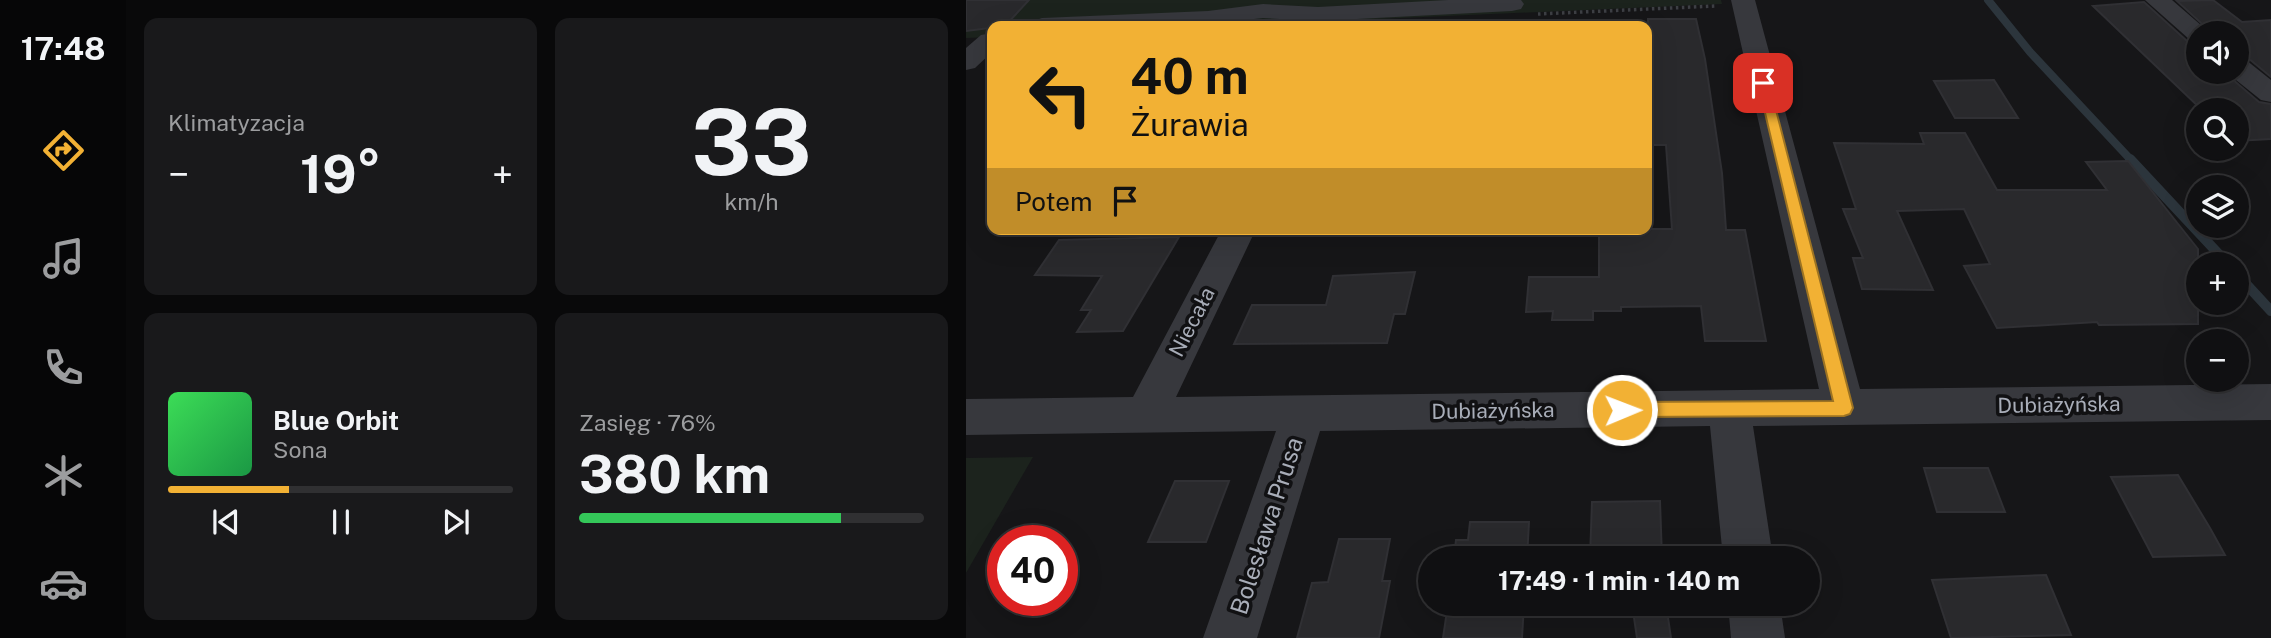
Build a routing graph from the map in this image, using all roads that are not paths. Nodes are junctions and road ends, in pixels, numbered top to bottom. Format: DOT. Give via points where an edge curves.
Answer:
graph roads {
  1 [pos="1743,0"];
  2 [pos="2157,0"];
  3 [pos="1511,4"];
  4 [pos="1146,21"];
  5 [pos="2186,24"];
  6 [pos="983,36"];
  7 [pos="966,62"];
  8 [pos="2249,76"];
  9 [pos="2271,94"];
  10 [pos="1235,235"];
  11 [pos="2271,402"];
  12 [pos="1844,408"];
  13 [pos="1729,409"];
  14 [pos="1304,414"];
  15 [pos="1145,415"];
  16 [pos="966,417"];
  17 [pos="1746,546"];
  18 [pos="1755,616"];
  19 [pos="1230,638"];
  20 [pos="1758,638"];
  1 -- 12 [label="street"];
  2 -- 5 [label="street"];
  3 -- 4 [label="street" via="1318,14 1263,11"];
  6 -- 7 [label="street"];
  8 -- 9 [label="street"];
  10 -- 15 [label="street, Niecała"];
  11 -- 12 [label="street, Dubiażyńska"];
  12 -- 13 [label="street, Dubiażyńska"];
  13 -- 14 [label="street, Dubiażyńska"];
  13 -- 17 [label="street"];
  14 -- 15 [label="street, Dubiażyńska"];
  14 -- 19 [label="street, Bolesława Prusa"];
  15 -- 16 [label="street, Dubiażyńska"];
  18 -- 20 [label="street"];
}
